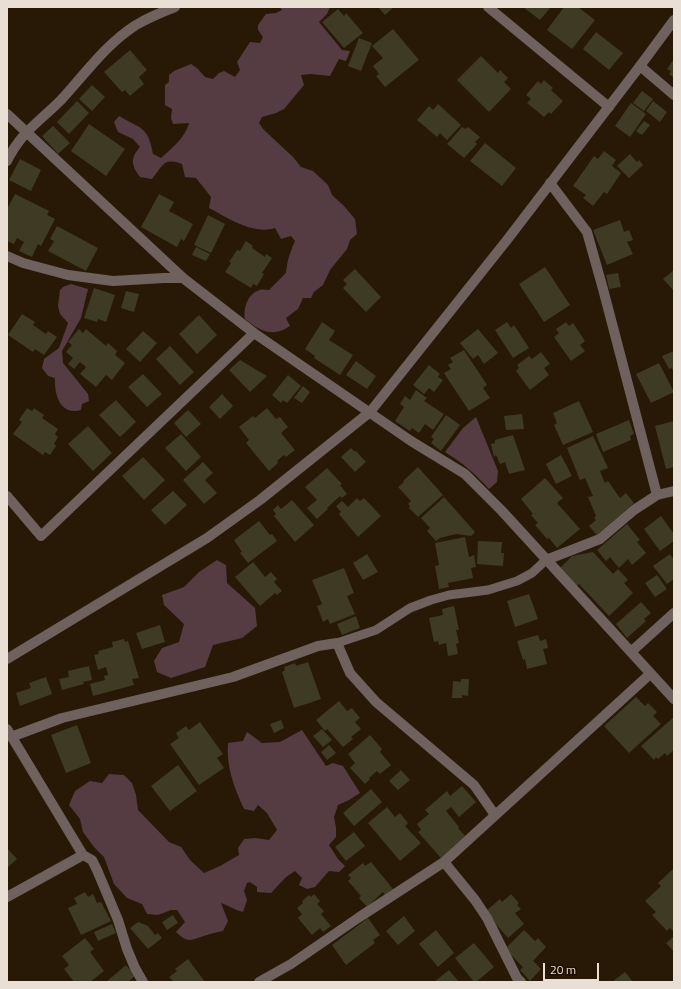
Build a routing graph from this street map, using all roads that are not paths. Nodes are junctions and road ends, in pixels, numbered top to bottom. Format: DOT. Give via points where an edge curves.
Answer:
graph roads {
  1 [pos="175,7"];
  2 [pos="488,7"];
  3 [pos="674,20"];
  4 [pos="640,66"];
  5 [pos="674,95"];
  6 [pos="609,107"];
  7 [pos="7,114"];
  8 [pos="26,131"];
  9 [pos="7,161"];
  10 [pos="550,183"];
  11 [pos="7,256"];
  12 [pos="183,278"];
  13 [pos="254,333"];
  14 [pos="370,412"];
  15 [pos="674,491"];
  16 [pos="657,495"];
  17 [pos="7,496"];
  18 [pos="546,560"];
  19 [pos="674,613"];
  20 [pos="337,643"];
  21 [pos="632,651"];
  22 [pos="7,659"];
  23 [pos="650,674"];
  24 [pos="674,699"];
  25 [pos="9,733"];
  26 [pos="495,815"];
  27 [pos="83,855"];
  28 [pos="444,862"];
  29 [pos="7,896"];
  30 [pos="517,981"];
  31 [pos="143,982"];
  32 [pos="259,982"];
  1 -- 8 [label="street" via="136,25 112,44 60,101"];
  2 -- 6 [label="street"];
  3 -- 4 [label="street"];
  4 -- 5 [label="street"];
  4 -- 6 [label="street"];
  6 -- 10 [label="street"];
  7 -- 8 [label="street"];
  8 -- 9 [label="street"];
  8 -- 12 [label="street"];
  10 -- 14 [label="street"];
  10 -- 16 [label="street" via="586,232"];
  11 -- 12 [label="street" via="68,275 113,281"];
  12 -- 13 [label="street"];
  13 -- 14 [label="street"];
  13 -- 17 [label="street" via="41,536"];
  14 -- 18 [label="street" via="465,474"];
  14 -- 22 [label="street" via="208,538"];
  15 -- 16 [label="street"];
  16 -- 18 [label="street" via="634,510 600,539"];
  18 -- 20 [label="lane" via="532,573 517,581 488,590 449,595 424,603 410,608 376,630"];
  18 -- 21 [label="street"];
  19 -- 21 [label="street"];
  20 -- 25 [label="street" via="318,646 232,677"];
  20 -- 26 [label="street" via="350,673 376,702 474,785"];
  21 -- 23 [label="street"];
  23 -- 24 [label="street"];
  23 -- 26 [label="street"];
  25 -- 27 [label="street"];
  26 -- 28 [label="street"];
  27 -- 29 [label="street"];
  27 -- 31 [label="street" via="92,860 98,870 127,949"];
  28 -- 30 [label="street" via="487,918"];
  28 -- 32 [label="street" via="291,964"];
}
